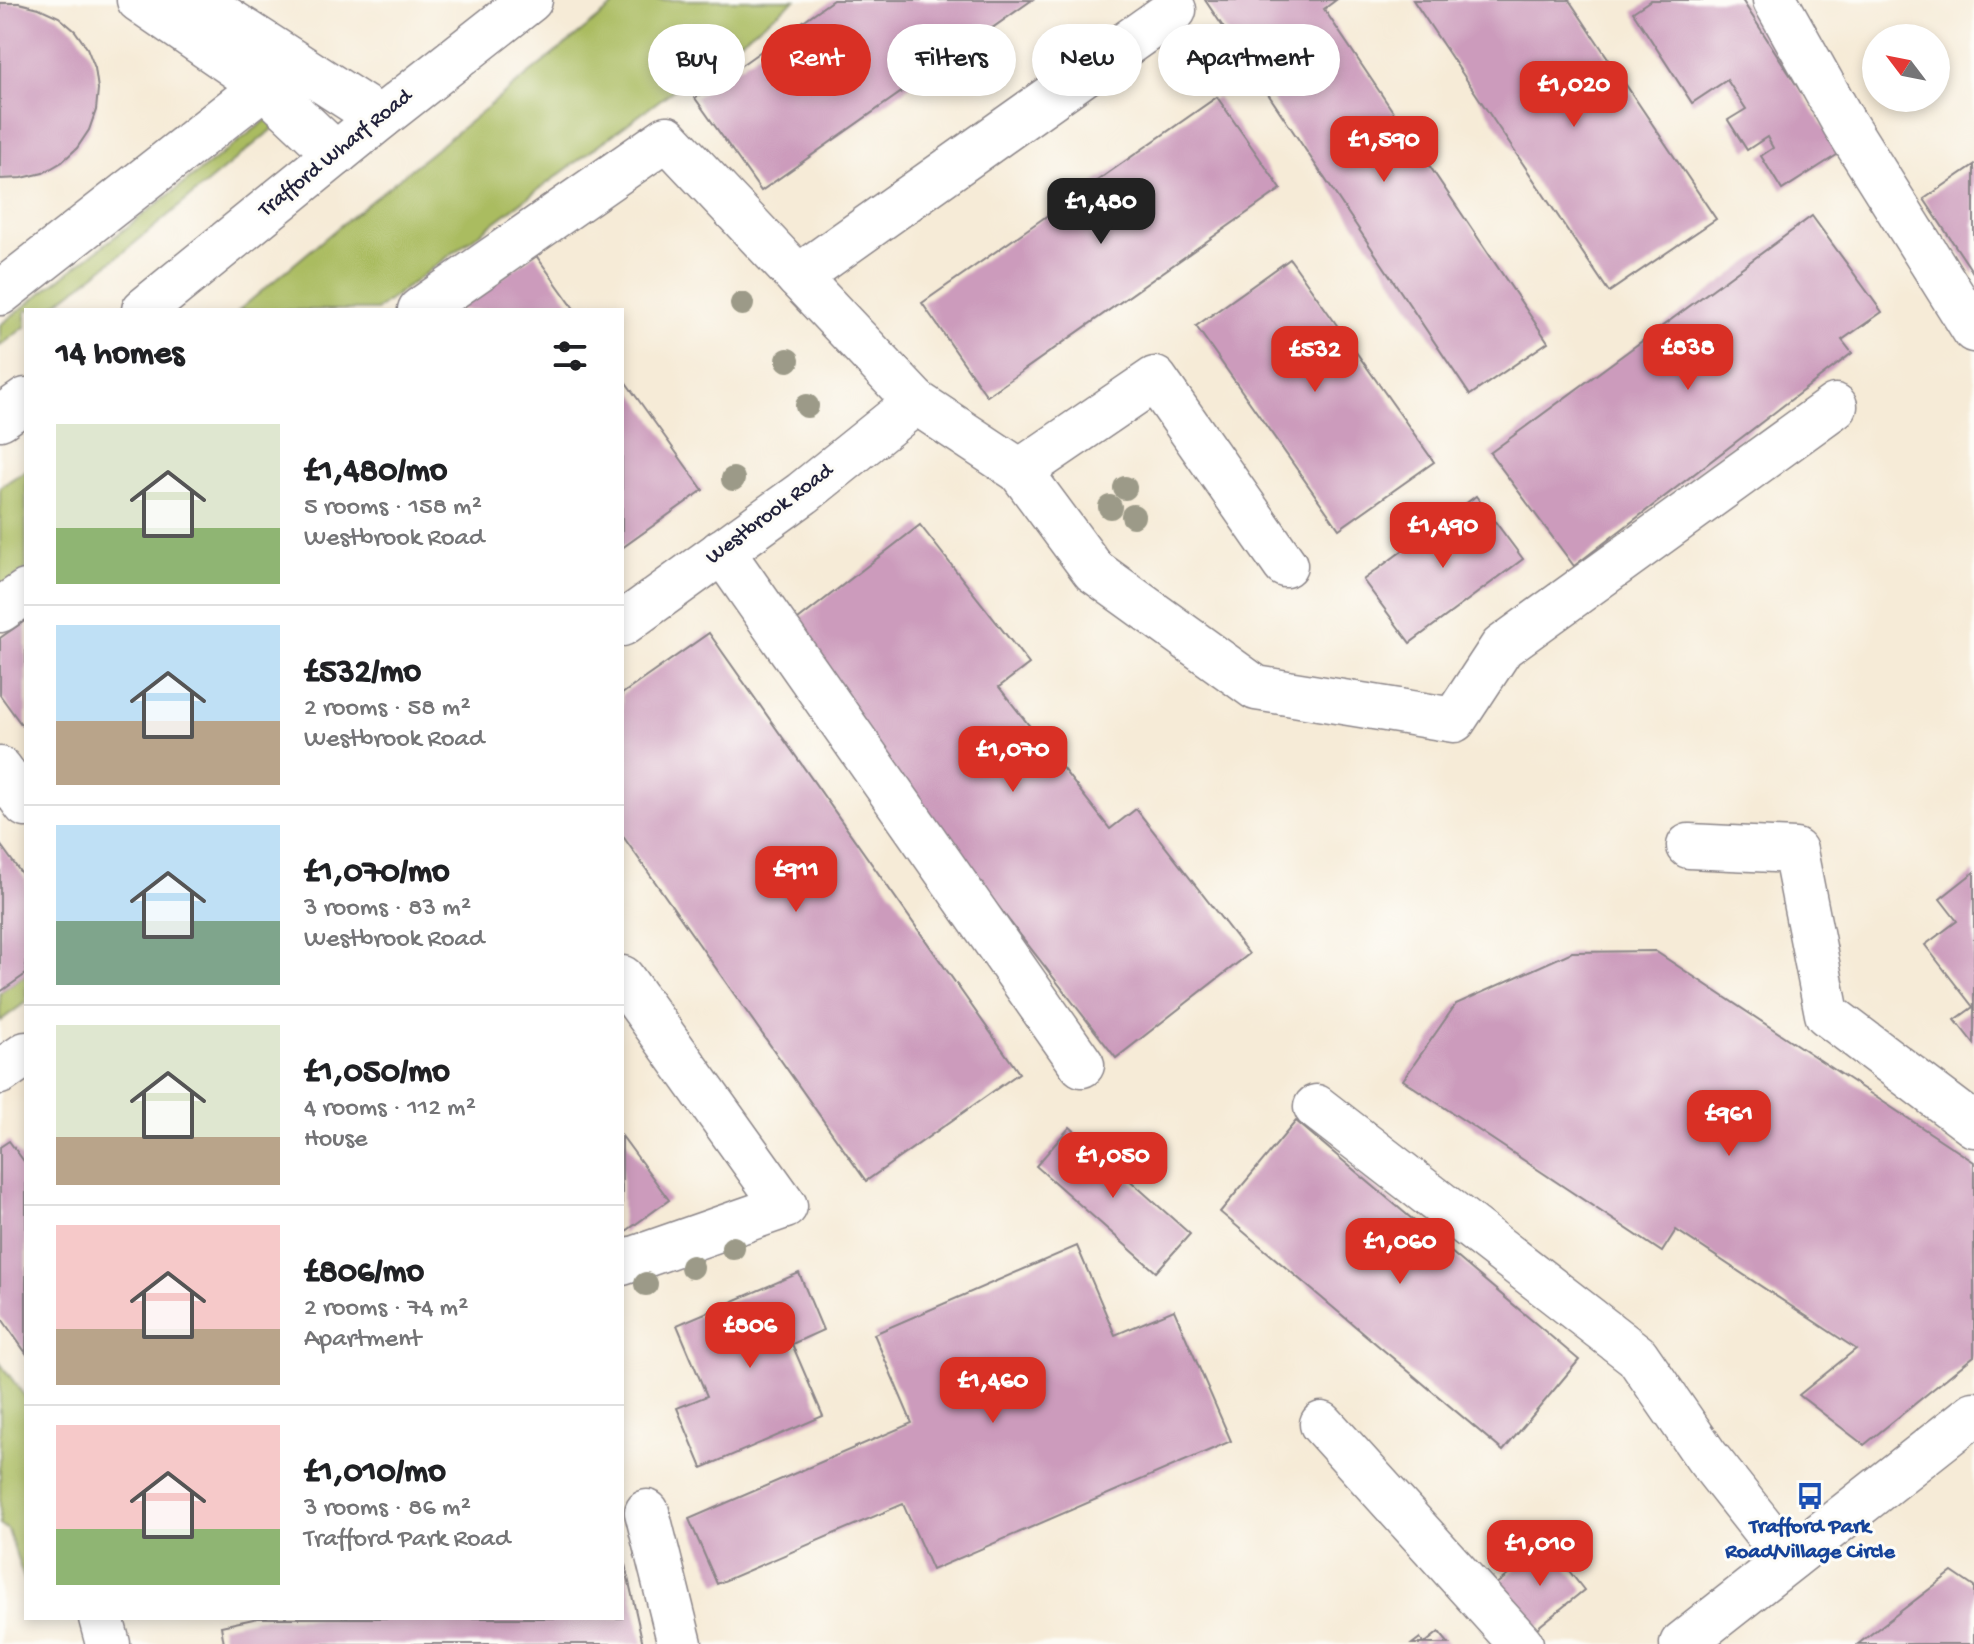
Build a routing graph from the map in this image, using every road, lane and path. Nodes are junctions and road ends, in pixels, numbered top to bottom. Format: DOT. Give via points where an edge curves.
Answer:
graph roads {
  1 [pos="139,0"];
  2 [pos="197,0"];
  3 [pos="530,0"];
  4 [pos="1775,0"];
  5 [pos="1174,10"];
  6 [pos="264,86"];
  7 [pos="380,118"];
  8 [pos="336,154"];
  9 [pos="798,277"];
  10 [pos="0,293"];
  11 [pos="146,308"];
  12 [pos="423,308"];
  13 [pos="1974,330"];
  14 [pos="24,401"];
  15 [pos="916,402"];
  16 [pos="1835,406"];
  17 [pos="0,418"];
  18 [pos="1020,471"];
  19 [pos="722,551"];
  20 [pos="1285,565"];
  21 [pos="24,593"];
  22 [pos="0,610"];
  23 [pos="624,623"];
  24 [pos="0,769"];
  25 [pos="24,802"];
  26 [pos="1689,846"];
  27 [pos="624,981"];
  28 [pos="24,1055"];
  29 [pos="1082,1065"];
  30 [pos="0,1072"];
  31 [pos="1316,1107"];
  32 [pos="1974,1125"];
  33 [pos="624,1262"];
  34 [pos="1974,1414"];
  35 [pos="1322,1424"];
  36 [pos="647,1512"];
  37 [pos="1791,1558"];
  38 [pos="102,1620"];
  39 [pos="108,1644"];
  40 [pos="680,1644"];
  41 [pos="1521,1644"];
  42 [pos="1682,1644"];
  1 -- 6 [label="street"];
  2 -- 7 [label="street"];
  3 -- 7 [label="street, Trafford Wharf Road"];
  4 -- 13 [label="street" via="1844,123"];
  5 -- 9 [label="street"];
  6 -- 8 [label="street"];
  6 -- 10 [label="street"];
  7 -- 8 [label="street, Trafford Wharf Road"];
  8 -- 11 [label="street, Trafford Wharf Road"];
  9 -- 12 [label="street" via="667,138"];
  9 -- 15 [label="street"];
  14 -- 17 [label="street"];
  15 -- 18 [label="street"];
  15 -- 19 [label="street, Westbrook Road"];
  16 -- 18 [label="street" via="1502,647 1454,720 1256,688 1094,571"];
  18 -- 20 [label="street" via="1155,379"];
  19 -- 23 [label="street, Westbrook Road"];
  19 -- 29 [label="street"];
  21 -- 22 [label="street"];
  24 -- 25 [label="street"];
  26 -- 32 [label="street" via="1795,851 1827,1014"];
  27 -- 33 [label="street" via="785,1206"];
  28 -- 30 [label="street"];
  31 -- 37 [label="street" via="1637,1356 1706,1456"];
  34 -- 37 [label="street"];
  35 -- 41 [label="street"];
  36 -- 40 [label="street"];
  37 -- 42 [label="street"];
  38 -- 39 [label="street"];
}
